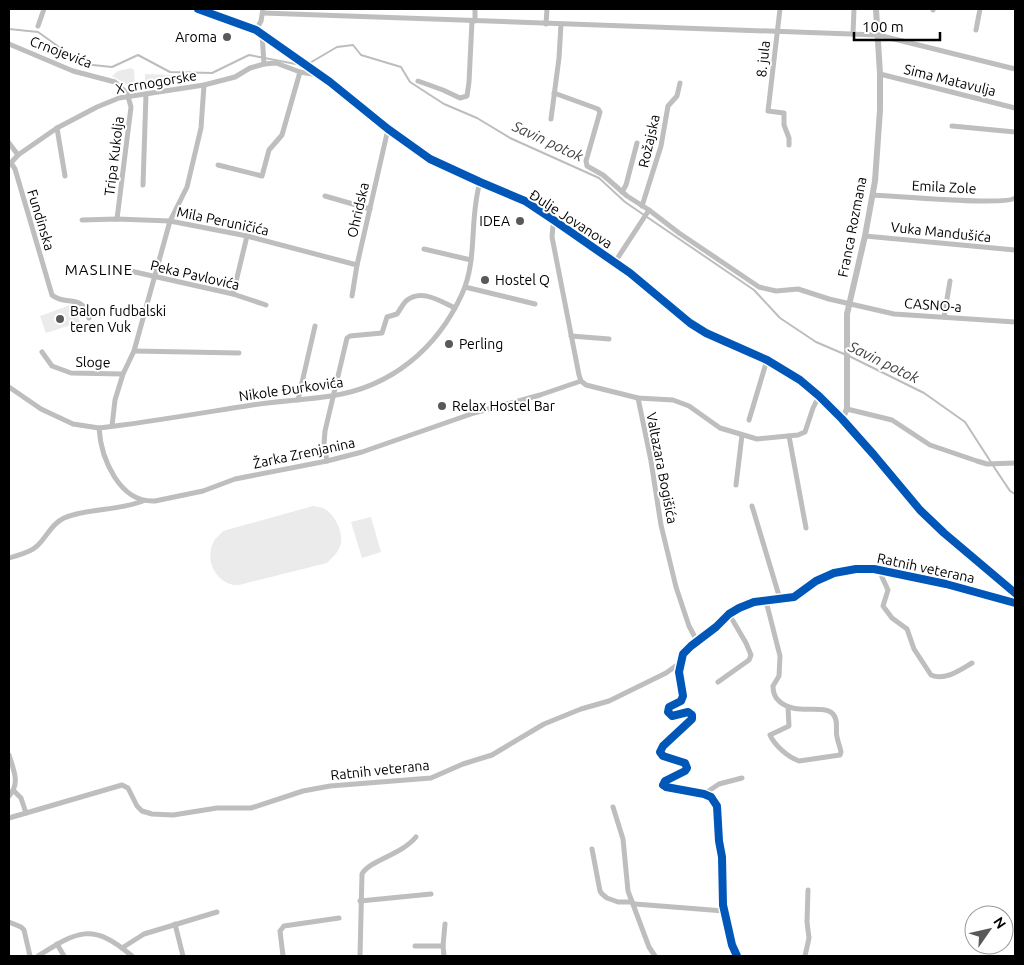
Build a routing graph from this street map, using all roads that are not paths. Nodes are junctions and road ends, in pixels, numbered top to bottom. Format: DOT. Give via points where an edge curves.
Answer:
graph roads {
  1 [pos="44,9"];
  2 [pos="198,9"];
  3 [pos="475,9"];
  4 [pos="547,9"];
  5 [pos="780,9"];
  6 [pos="854,9"];
  7 [pos="876,9"];
  8 [pos="980,9"];
  9 [pos="263,11"];
  10 [pos="474,21"];
  11 [pos="546,24"];
  12 [pos="561,24"];
  13 [pos="38,26"];
  14 [pos="976,30"];
  15 [pos="259,32"];
  16 [pos="777,32"];
  17 [pos="853,34"];
  18 [pos="878,35"];
  19 [pos="9,44"];
  20 [pos="264,62"];
  21 [pos="1015,69"];
  22 [pos="300,72"];
  23 [pos="880,74"];
  24 [pos="319,75"];
  25 [pos="418,81"];
  26 [pos="680,83"];
  27 [pos="204,85"];
  28 [pos="146,94"];
  29 [pos="554,94"];
  30 [pos="129,96"];
  31 [pos="1015,108"];
  32 [pos="551,119"];
  33 [pos="952,126"];
  34 [pos="57,128"];
  35 [pos="388,129"];
  36 [pos="1015,132"];
  37 [pos="9,143"];
  38 [pos="637,144"];
  39 [pos="789,145"];
  40 [pos="18,155"];
  41 [pos="10,164"];
  42 [pos="218,165"];
  43 [pos="65,176"];
  44 [pos="480,182"];
  45 [pos="143,185"];
  46 [pos="622,192"];
  47 [pos="874,195"];
  48 [pos="325,196"];
  49 [pos="1015,199"];
  50 [pos="642,206"];
  51 [pos="370,209"];
  52 [pos="647,214"];
  53 [pos="117,219"];
  54 [pos="82,220"];
  55 [pos="170,221"];
  56 [pos="555,221"];
  57 [pos="247,236"];
  58 [pos="865,236"];
  59 [pos="424,249"];
  60 [pos="1015,250"];
  61 [pos="471,260"];
  62 [pos="615,262"];
  63 [pos="357,265"];
  64 [pos="118,268"];
  65 [pos="154,276"];
  66 [pos="950,281"];
  67 [pos="465,286"];
  68 [pos="233,294"];
  69 [pos="352,296"];
  70 [pos="535,304"];
  71 [pos="849,304"];
  72 [pos="266,305"];
  73 [pos="455,308"];
  74 [pos="944,317"];
  75 [pos="89,318"];
  76 [pos="1015,322"];
  77 [pos="315,326"];
  78 [pos="571,336"];
  79 [pos="609,339"];
  80 [pos="134,351"];
  81 [pos="42,352"];
  82 [pos="239,353"];
  83 [pos="767,360"];
  84 [pos="123,374"];
  85 [pos="581,381"];
  86 [pos="9,387"];
  87 [pos="332,396"];
  88 [pos="819,396"];
  89 [pos="638,398"];
  90 [pos="298,400"];
  91 [pos="847,409"];
  92 [pos="842,419"];
  93 [pos="749,420"];
  94 [pos="112,426"];
  95 [pos="99,428"];
  96 [pos="742,435"];
  97 [pos="789,436"];
  98 [pos="327,461"];
  99 [pos="1015,463"];
  100 [pos="736,485"];
  101 [pos="144,500"];
  102 [pos="752,506"];
  103 [pos="806,528"];
  104 [pos="9,558"];
  105 [pos="881,571"];
  106 [pos="1015,594"];
  107 [pos="780,599"];
  108 [pos="766,601"];
  109 [pos="1015,603"];
  110 [pos="728,614"];
  111 [pos="697,641"];
  112 [pos="681,662"];
  113 [pos="972,663"];
  114 [pos="718,682"];
  115 [pos="788,707"];
  116 [pos="9,755"];
  117 [pos="742,778"];
  118 [pos="13,790"];
  119 [pos="704,794"];
  120 [pos="9,796"];
  121 [pos="613,807"];
  122 [pos="26,813"];
  123 [pos="9,818"];
  124 [pos="416,838"];
  125 [pos="592,849"];
  126 [pos="808,890"];
  127 [pos="431,894"];
  128 [pos="360,901"];
  129 [pos="634,904"];
  130 [pos="724,911"];
  131 [pos="217,912"];
  132 [pos="339,918"];
  133 [pos="9,922"];
  134 [pos="175,924"];
  135 [pos="445,924"];
  136 [pos="56,944"];
  137 [pos="415,946"];
  138 [pos="443,946"];
  139 [pos="122,948"];
  140 [pos="30,956"];
  141 [pos="38,956"];
  142 [pos="64,956"];
  143 [pos="132,956"];
  144 [pos="183,956"];
  145 [pos="283,956"];
  146 [pos="360,956"];
  147 [pos="444,956"];
  148 [pos="655,956"];
  149 [pos="737,956"];
  150 [pos="805,956"];
  1 -- 13 [label="street"];
  2 -- 15 [label="street, Đulje Jovanova"];
  3 -- 10 [label="street"];
  4 -- 11 [label="street"];
  5 -- 16 [label="street, 8. jula"];
  6 -- 17 [label="street"];
  7 -- 18 [label="street, Franca Rozmana"];
  8 -- 14 [label="street"];
  9 -- 10 [label="street"];
  9 -- 15 [label="street"];
  10 -- 11 [label="street"];
  10 -- 25 [label="street" via="467,96 460,98"];
  11 -- 12 [label="street"];
  12 -- 16 [label="street"];
  12 -- 29 [label="street"];
  15 -- 20 [label="street"];
  15 -- 24 [label="street, Đulje Jovanova"];
  16 -- 17 [label="street"];
  16 -- 39 [label="street, 8. jula" via="768,111 784,113"];
  17 -- 18 [label="street"];
  18 -- 21 [label="street"];
  18 -- 23 [label="street, Franca Rozmana"];
  19 -- 30 [label="street, Crnojevića" via="73,71 113,81"];
  20 -- 22 [label="street"];
  20 -- 27 [label="street, X crnogorske" via="236,77"];
  22 -- 24 [label="street"];
  22 -- 42 [label="street" via="282,135 269,150 262,176"];
  23 -- 31 [label="street, Sima Matavulja"];
  23 -- 47 [label="street, Franca Rozmana"];
  24 -- 35 [label="street, Đulje Jovanova"];
  26 -- 50 [label="street, Rožajska" via="677,96 668,106 662,146"];
  27 -- 28 [label="street, X crnogorske"];
  27 -- 55 [label="street" via="201,128 187,187"];
  28 -- 30 [label="street, X crnogorske"];
  28 -- 45 [label="street"];
  29 -- 32 [label="street"];
  29 -- 46 [label="street, CASNO-a" via="598,109 600,112 586,164"];
  30 -- 34 [label="street, X crnogorske" via="97,107"];
  30 -- 53 [label="street, Tripa Kukolja" via="131,106"];
  33 -- 36 [label="street"];
  34 -- 40 [label="street, X crnogorske"];
  34 -- 43 [label="street"];
  35 -- 44 [label="street, Đulje Jovanova" via="430,159"];
  35 -- 51 [label="street, Ohridska"];
  37 -- 40 [label="street"];
  38 -- 46 [label="street"];
  40 -- 41 [label="street, X crnogorske"];
  41 -- 75 [label="street, Fundinska" via="15,169 52,295 80,303 87,308"];
  44 -- 56 [label="street, Đulje Jovanova" via="525,202"];
  44 -- 61 [label="street, Nikole Đurkovića"];
  46 -- 50 [label="street, CASNO-a"];
  47 -- 49 [label="street, Emila Zole"];
  47 -- 58 [label="street, Franca Rozmana"];
  48 -- 51 [label="street"];
  50 -- 52 [label="street, CASNO-a"];
  51 -- 63 [label="street, Ohridska"];
  52 -- 62 [label="street"];
  52 -- 71 [label="street, CASNO-a" via="759,287 798,290"];
  53 -- 54 [label="street, Mila Peruničića"];
  53 -- 55 [label="street, Mila Peruničića"];
  55 -- 57 [label="street, Mila Peruničića"];
  55 -- 65 [label="street"];
  56 -- 62 [label="street, Đulje Jovanova"];
  56 -- 78 [label="street" via="552,237"];
  57 -- 63 [label="street, Mila Peruničića"];
  57 -- 68 [label="street"];
  58 -- 60 [label="street, Vuka Mandušića"];
  58 -- 71 [label="street, Franca Rozmana"];
  59 -- 61 [label="street"];
  61 -- 67 [label="street, Nikole Đurkovića"];
  62 -- 83 [label="street, Đulje Jovanova" via="698,328"];
  63 -- 69 [label="street, Ohridska"];
  64 -- 65 [label="street, Peka Pavlovića"];
  65 -- 68 [label="street, Peka Pavlovića"];
  65 -- 80 [label="street"];
  66 -- 74 [label="street"];
  67 -- 70 [label="street"];
  67 -- 73 [label="street, Nikole Đurkovića"];
  68 -- 72 [label="street, Peka Pavlovića"];
  71 -- 74 [label="street, CASNO-a" via="894,314"];
  71 -- 91 [label="street, Franca Rozmana"];
  73 -- 87 [label="street, Nikole Đurkovića" via="425,349 400,371 377,383"];
  73 -- 87 [label="street" via="429,296 412,297 397,314 387,317 382,333 347,338"];
  74 -- 76 [label="street, CASNO-a"];
  77 -- 90 [label="street"];
  78 -- 79 [label="street"];
  78 -- 85 [label="street"];
  80 -- 82 [label="street"];
  80 -- 84 [label="street"];
  81 -- 84 [label="street, Sloge" via="52,366 71,373"];
  83 -- 88 [label="street, Đulje Jovanova"];
  83 -- 93 [label="street"];
  84 -- 94 [label="street"];
  85 -- 89 [label="street, Valtazara Bogišića" via="589,386"];
  85 -- 98 [label="street, Žarka Zrenjanina"];
  86 -- 95 [label="street, Nikole Đurkovića" via="41,409 73,424"];
  87 -- 90 [label="street, Nikole Đurkovića"];
  87 -- 98 [label="street" via="324,437"];
  88 -- 92 [label="street, Đulje Jovanova"];
  88 -- 97 [label="street" via="805,432"];
  89 -- 96 [label="street" via="673,400 689,406 720,428"];
  89 -- 111 [label="street, Valtazara Bogišića" via="668,552 682,607"];
  90 -- 94 [label="street, Nikole Đurkovića"];
  91 -- 92 [label="street, Franca Rozmana"];
  91 -- 99 [label="street" via="892,420 930,445 987,464"];
  92 -- 106 [label="street, Đulje Jovanova" via="920,510"];
  94 -- 95 [label="street, Nikole Đurkovića"];
  95 -- 101 [label="street" via="102,450 110,469 124,488"];
  96 -- 97 [label="street" via="764,440"];
  96 -- 100 [label="street"];
  97 -- 103 [label="street"];
  98 -- 101 [label="street, Žarka Zrenjanina" via="235,479 170,499"];
  101 -- 104 [label="street, Žarka Zrenjanina" via="126,507 64,518 34,549"];
  102 -- 107 [label="street"];
  105 -- 107 [label="street, Ratnih veterana" via="866,568 834,573 794,597"];
  105 -- 109 [label="street, Ratnih veterana"];
  105 -- 113 [label="street" via="888,590 883,606 907,629 914,649 931,675 945,676"];
  107 -- 108 [label="street, Ratnih veterana"];
  108 -- 110 [label="street, Ratnih veterana" via="745,605"];
  108 -- 115 [label="street" via="780,656 779,676 773,692"];
  110 -- 111 [label="street, Ratnih veterana"];
  110 -- 114 [label="street" via="751,655 749,660"];
  111 -- 112 [label="street, Ratnih veterana"];
  112 -- 119 [label="street" via="683,696 669,707 668,712 672,716 688,712 692,719 660,753 685,763 687,768 665,781 664,785"];
  112 -- 122 [label="street, Ratnih veterana" via="666,673 609,701 544,724 492,755 431,778 330,786 251,808 217,808 173,814 142,811 128,788 122,785"];
  115 -- 115 [label="street" via="832,712 837,721 840,755 799,761 780,748 770,735 789,726"];
  116 -- 118 [label="street" via="16,777"];
  117 -- 119 [label="street" via="719,784"];
  118 -- 120 [label="street"];
  118 -- 122 [label="street" via="22,798"];
  119 -- 130 [label="street" via="714,800 718,809"];
  121 -- 129 [label="street" via="623,839 628,891"];
  122 -- 123 [label="street, Ratnih veterana"];
  124 -- 128 [label="street" via="399,852 364,869"];
  125 -- 129 [label="street" via="602,894 618,902"];
  126 -- 150 [label="street" via="809,938"];
  127 -- 128 [label="street"];
  128 -- 146 [label="street"];
  129 -- 130 [label="street"];
  129 -- 148 [label="street"];
  130 -- 149 [label="street"];
  131 -- 134 [label="street"];
  132 -- 145 [label="street" via="284,926 280,931"];
  133 -- 140 [label="street" via="24,930"];
  134 -- 139 [label="street" via="144,934"];
  134 -- 144 [label="street"];
  135 -- 138 [label="street"];
  136 -- 139 [label="street" via="66,938 90,934"];
  136 -- 141 [label="street"];
  136 -- 142 [label="street"];
  137 -- 138 [label="street"];
  138 -- 147 [label="street"];
  139 -- 143 [label="street"];
}
